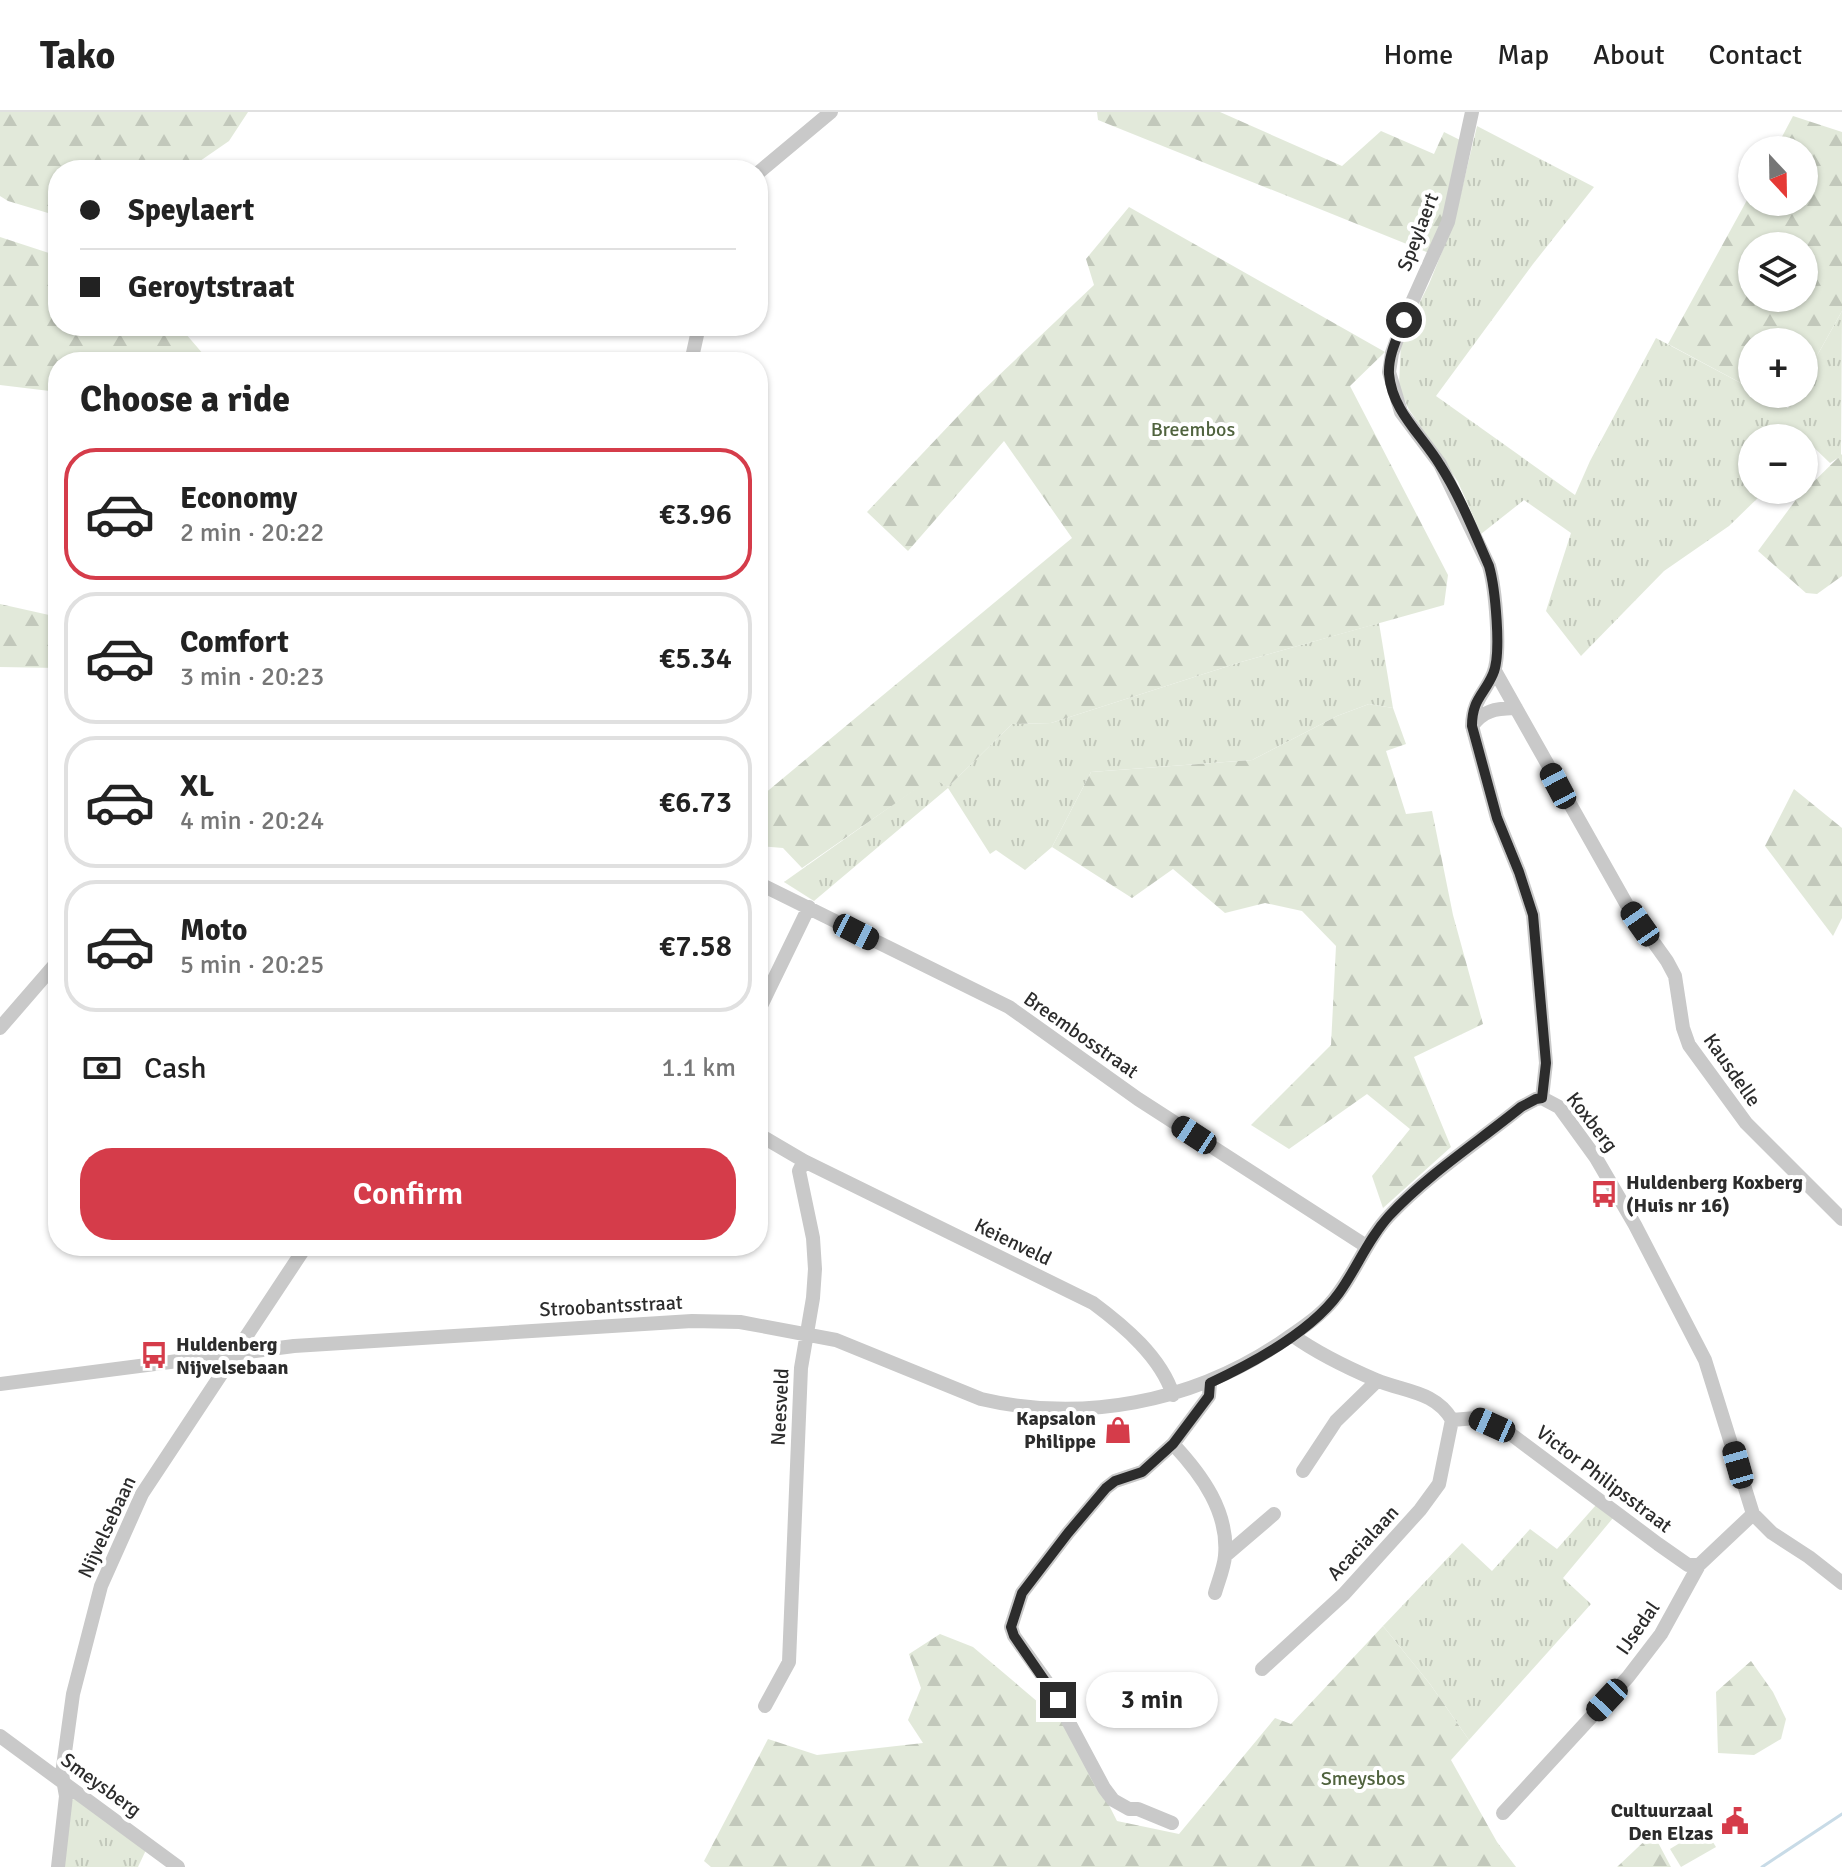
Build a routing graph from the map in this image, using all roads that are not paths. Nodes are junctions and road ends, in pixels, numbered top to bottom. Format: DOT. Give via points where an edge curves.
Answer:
graph roads {
  1 [pos="831,112"];
  2 [pos="1472,112"];
  3 [pos="768,165"];
  4 [pos="1495,671"];
  5 [pos="1516,708"];
  6 [pos="1472,726"];
  7 [pos="768,888"];
  8 [pos="809,907"];
  9 [pos="48,973"];
  10 [pos="768,991"];
  11 [pos="0,1028"];
  12 [pos="1542,1098"];
  13 [pos="768,1140"];
  14 [pos="804,1161"];
  15 [pos="1842,1219"];
  16 [pos="1366,1246"];
  17 [pos="299,1256"];
  18 [pos="807,1333"];
  19 [pos="1292,1335"];
  20 [pos="233,1352"];
  21 [pos="1377,1381"];
  22 [pos="1210,1383"];
  23 [pos="0,1384"];
  24 [pos="1173,1395"];
  25 [pos="1452,1420"];
  26 [pos="1173,1444"];
  27 [pos="1303,1471"];
  28 [pos="1274,1514"];
  29 [pos="1753,1514"];
  30 [pos="1221,1521"];
  31 [pos="1245,1541"];
  32 [pos="1225,1556"];
  33 [pos="1699,1565"];
  34 [pos="1840,1577"];
  35 [pos="1215,1593"];
  36 [pos="1262,1669"];
  37 [pos="765,1706"];
  38 [pos="0,1736"];
  39 [pos="64,1783"];
  40 [pos="1503,1813"];
  41 [pos="1172,1823"];
  42 [pos="58,1867"];
  43 [pos="178,1867"];
  1 -- 3 [label="street"];
  2 -- 4 [label="street, Speylaert" via="1448,222 1404,320 1389,372 1401,412 1440,464 1489,566 1496,595"];
  4 -- 5 [label="street"];
  4 -- 6 [label="street" via="1477,698"];
  5 -- 6 [label="street" via="1488,711"];
  5 -- 15 [label="street, Kausdelle" via="1627,905 1675,976 1689,1045 1746,1123"];
  6 -- 12 [label="street" via="1497,818 1533,915 1546,1063"];
  7 -- 8 [label="street, Breembosstraat"];
  8 -- 10 [label="street"];
  8 -- 16 [label="street, Breembosstraat" via="1009,1007 1138,1099"];
  9 -- 11 [label="street"];
  12 -- 16 [label="street, Koxberg" via="1521,1107 1410,1196"];
  12 -- 29 [label="street, Koxberg" via="1559,1107 1596,1158 1680,1308 1705,1360"];
  13 -- 14 [label="street"];
  14 -- 18 [label="street, Neesveld" via="799,1171 815,1269"];
  14 -- 24 [label="street, Keienveld" via="1093,1303 1118,1322 1165,1374"];
  16 -- 19 [label="street, Koxberg" via="1330,1304"];
  17 -- 20 [label="street, Nijvelsebaan"];
  18 -- 20 [label="street, Stroobantsstraat" via="692,1321"];
  18 -- 24 [label="street, Stroobantsstraat" via="865,1349 1000,1403 1088,1407"];
  18 -- 37 [label="street, Neesveld" via="801,1368 789,1662"];
  19 -- 21 [label="street"];
  19 -- 22 [label="street, Koxberg"];
  20 -- 23 [label="street, Stroobantsstraat"];
  20 -- 39 [label="street, Nijvelsebaan" via="142,1494 101,1586 73,1694"];
  21 -- 25 [label="street" via="1426,1395"];
  21 -- 27 [label="street" via="1336,1421"];
  22 -- 24 [label="street, Stroobantsstraat"];
  22 -- 26 [label="street" via="1209,1396"];
  25 -- 33 [label="street, Victor Philipsstraat" via="1476,1418 1508,1432 1688,1565"];
  25 -- 36 [label="street, Acacialaan" via="1439,1484 1420,1510 1344,1594"];
  26 -- 30 [label="street" via="1207,1486"];
  26 -- 41 [label="street" via="1142,1472 1115,1481 1095,1499 1022,1593 1011,1627 1113,1800"];
  28 -- 31 [label="street"];
  29 -- 33 [label="street"];
  29 -- 34 [label="street, Koxberg" via="1772,1533"];
  30 -- 31 [label="street"];
  30 -- 32 [label="street"];
  31 -- 32 [label="street"];
  32 -- 35 [label="street"];
  33 -- 40 [label="street, IJsedal" via="1661,1634 1628,1677"];
  38 -- 39 [label="street, Smeysberg"];
  39 -- 42 [label="street, Nijvelsebaan"];
  39 -- 43 [label="street, Smeysberg"];
}
